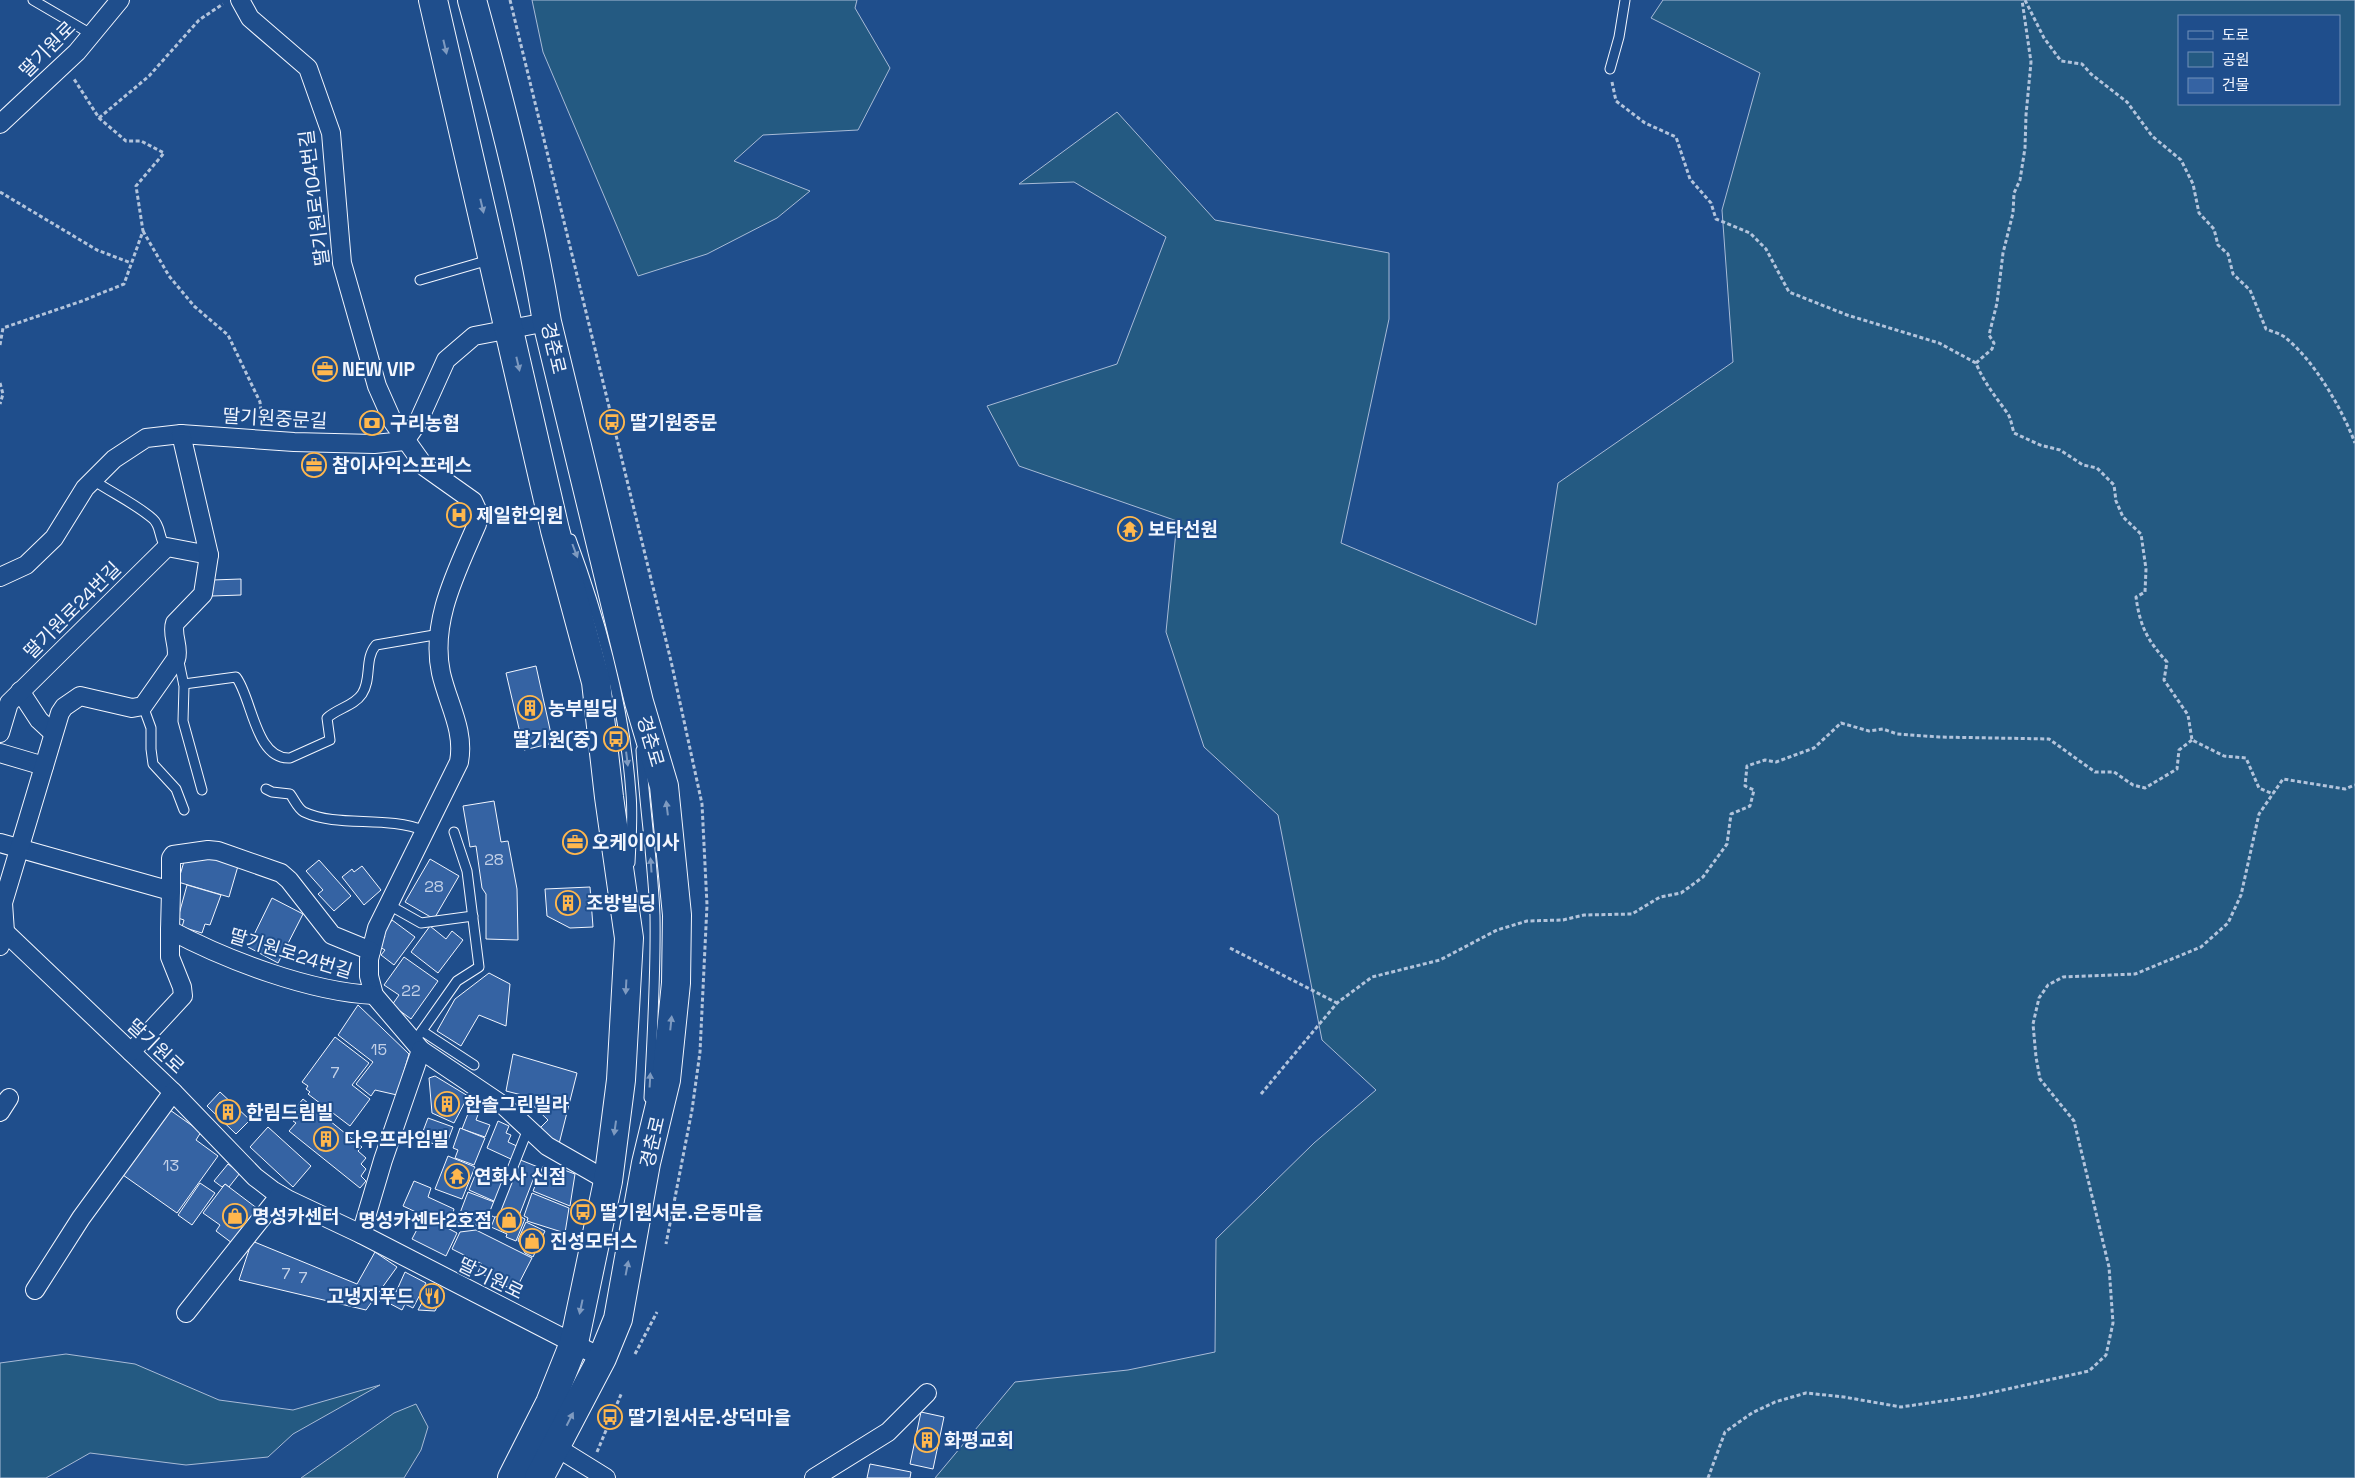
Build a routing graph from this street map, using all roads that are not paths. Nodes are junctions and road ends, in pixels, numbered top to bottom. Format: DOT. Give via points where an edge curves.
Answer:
graph roads {
  1 [pos="33,0"];
  2 [pos="120,0"];
  3 [pos="240,0"];
  4 [pos="433,0"];
  5 [pos="472,0"];
  6 [pos="1625,0"];
  7 [pos="91,34"];
  8 [pos="1610,69"];
  9 [pos="0,124"];
  10 [pos="494,258"];
  11 [pos="420,280"];
  12 [pos="547,322"];
  13 [pos="510,330"];
  14 [pos="181,434"];
  15 [pos="405,441"];
  16 [pos="540,456"];
  17 [pos="92,480"];
  18 [pos="167,547"];
  19 [pos="209,555"];
  20 [pos="0,577"];
  21 [pos="441,634"];
  22 [pos="178,654"];
  23 [pos="184,684"];
  24 [pos="20,692"];
  25 [pos="144,706"];
  26 [pos="0,733"];
  27 [pos="54,733"];
  28 [pos="0,753"];
  29 [pos="44,766"];
  30 [pos="266,789"];
  31 [pos="202,790"];
  32 [pos="184,810"];
  33 [pos="425,831"];
  34 [pos="454,832"];
  35 [pos="0,843"];
  36 [pos="20,850"];
  37 [pos="171,891"];
  38 [pos="388,905"];
  39 [pos="473,916"];
  40 [pos="170,930"];
  41 [pos="2,936"];
  42 [pos="629,938"];
  43 [pos="371,951"];
  44 [pos="374,995"];
  45 [pos="419,1041"];
  46 [pos="131,1052"];
  47 [pos="474,1065"];
  48 [pos="173,1092"];
  49 [pos="528,1129"];
  50 [pos="608,1181"];
  51 [pos="280,1195"];
  52 [pos="495,1212"];
  53 [pos="361,1234"];
  54 [pos="35,1290"];
  55 [pos="186,1312"];
  56 [pos="574,1343"];
  57 [pos="602,1358"];
  58 [pos="927,1393"];
  59 [pos="556,1447"];
  60 [pos="599,1474"];
  61 [pos="512,1478"];
  62 [pos="539,1478"];
  63 [pos="814,1478"];
  1 -- 7 [label="lane"];
  2 -- 7 [label="street, 딸기원로"];
  3 -- 15 [label="street, 딸기원로104번길" via="250,18 308,68 332,132 342,263 377,386"];
  4 -- 10 [label="main road, 경춘로, one-way"];
  5 -- 12 [label="main road, 경춘로" via="498,94"];
  6 -- 8 [label="lane"];
  7 -- 9 [label="street, 딸기원로"];
  10 -- 11 [label="lane"];
  10 -- 13 [label="main road, 경춘로"];
  12 -- 13 [label="street"];
  57 -- 12 [label="main road, 경춘로, one-way" via="618,1319 646,1164 666,1080 676,983 677,915 664,786 639,702"];
  13 -- 15 [label="street" via="474,336 446,360 418,422"];
  13 -- 16 [label="main road, 경춘로, one-way"];
  14 -- 15 [label="street, 딸기원중문길" via="374,444"];
  14 -- 17 [label="street, 딸기원중문길" via="146,438 114,458"];
  14 -- 19 [label="street"];
  15 -- 21 [label="street, 딸기원로104번길" via="425,467 467,495 478,512 477,524 445,600"];
  16 -- 42 [label="main road, 경춘로" via="555,530 596,682"];
  16 -- 42 [label="lane, one-way" via="589,588 621,710 632,795"];
  17 -- 18 [label="lane" via="153,520"];
  17 -- 20 [label="street, 딸기원중문길" via="54,538 26,565"];
  18 -- 19 [label="street"];
  18 -- 24 [label="street, 딸기원로24번길"];
  19 -- 22 [label="street" via="203,594 177,619 173,628"];
  21 -- 23 [label="lane" via="376,645 370,654 364,690 358,700 327,718 330,740 290,758 284,758 267,747 236,677"];
  21 -- 33 [label="street" via="441,674 458,725 461,753"];
  22 -- 23 [label="lane"];
  22 -- 25 [label="street"];
  23 -- 31 [label="lane" via="182,720"];
  24 -- 26 [label="street, 딸기원로24번길" via="9,703"];
  24 -- 27 [label="street" via="39,720"];
  25 -- 27 [label="street" via="132,708 80,696 64,707"];
  25 -- 32 [label="lane" via="152,728 150,749 153,764 176,789"];
  27 -- 29 [label="street"];
  28 -- 29 [label="street"];
  29 -- 36 [label="street"];
  30 -- 33 [label="lane" via="290,794 304,812 327,818 406,824"];
  33 -- 38 [label="street"];
  34 -- 39 [label="lane" via="467,871"];
  35 -- 36 [label="street"];
  36 -- 37 [label="street"];
  36 -- 41 [label="street" via="4,903"];
  37 -- 40 [label="street, 딸기원로24번길"];
  37 -- 43 [label="street, 딸기원로24번길" via="173,854 208,850 229,854 286,876 332,935"];
  38 -- 39 [label="lane" via="421,923"];
  38 -- 43 [label="street"];
  39 -- 45 [label="lane" via="479,967 457,981"];
  40 -- 44 [label="street, 딸기원로24번길" via="206,949 258,968 353,994"];
  40 -- 46 [label="street, 딸기원로24번길" via="170,957 183,996"];
  41 -- 46 [label="street, 딸기원로"];
  42 -- 50 [label="main road, 경춘로, one-way" via="621,1080"];
  43 -- 44 [label="street" via="369,976"];
  44 -- 45 [label="street"];
  45 -- 47 [label="lane"];
  45 -- 49 [label="street" via="504,1106"];
  45 -- 53 [label="street"];
  46 -- 48 [label="street, 딸기원로"];
  48 -- 51 [label="street, 딸기원로" via="255,1177"];
  48 -- 54 [label="street" via="81,1218"];
  49 -- 50 [label="street" via="547,1146"];
  49 -- 52 [label="lane"];
  50 -- 56 [label="main road, 경춘로, one-way"];
  51 -- 53 [label="street, 딸기원로"];
  51 -- 55 [label="street"];
  53 -- 56 [label="street, 딸기원로"];
  56 -- 57 [label="street, 딸기원로"];
  56 -- 61 [label="main road, 경춘로" via="550,1403"];
  59 -- 57 [label="main road, 경춘로, one-way"];
  58 -- 63 [label="street" via="888,1432"];
  59 -- 60 [label="street"];
  59 -- 62 [label="main road, 경춘로"];
}
